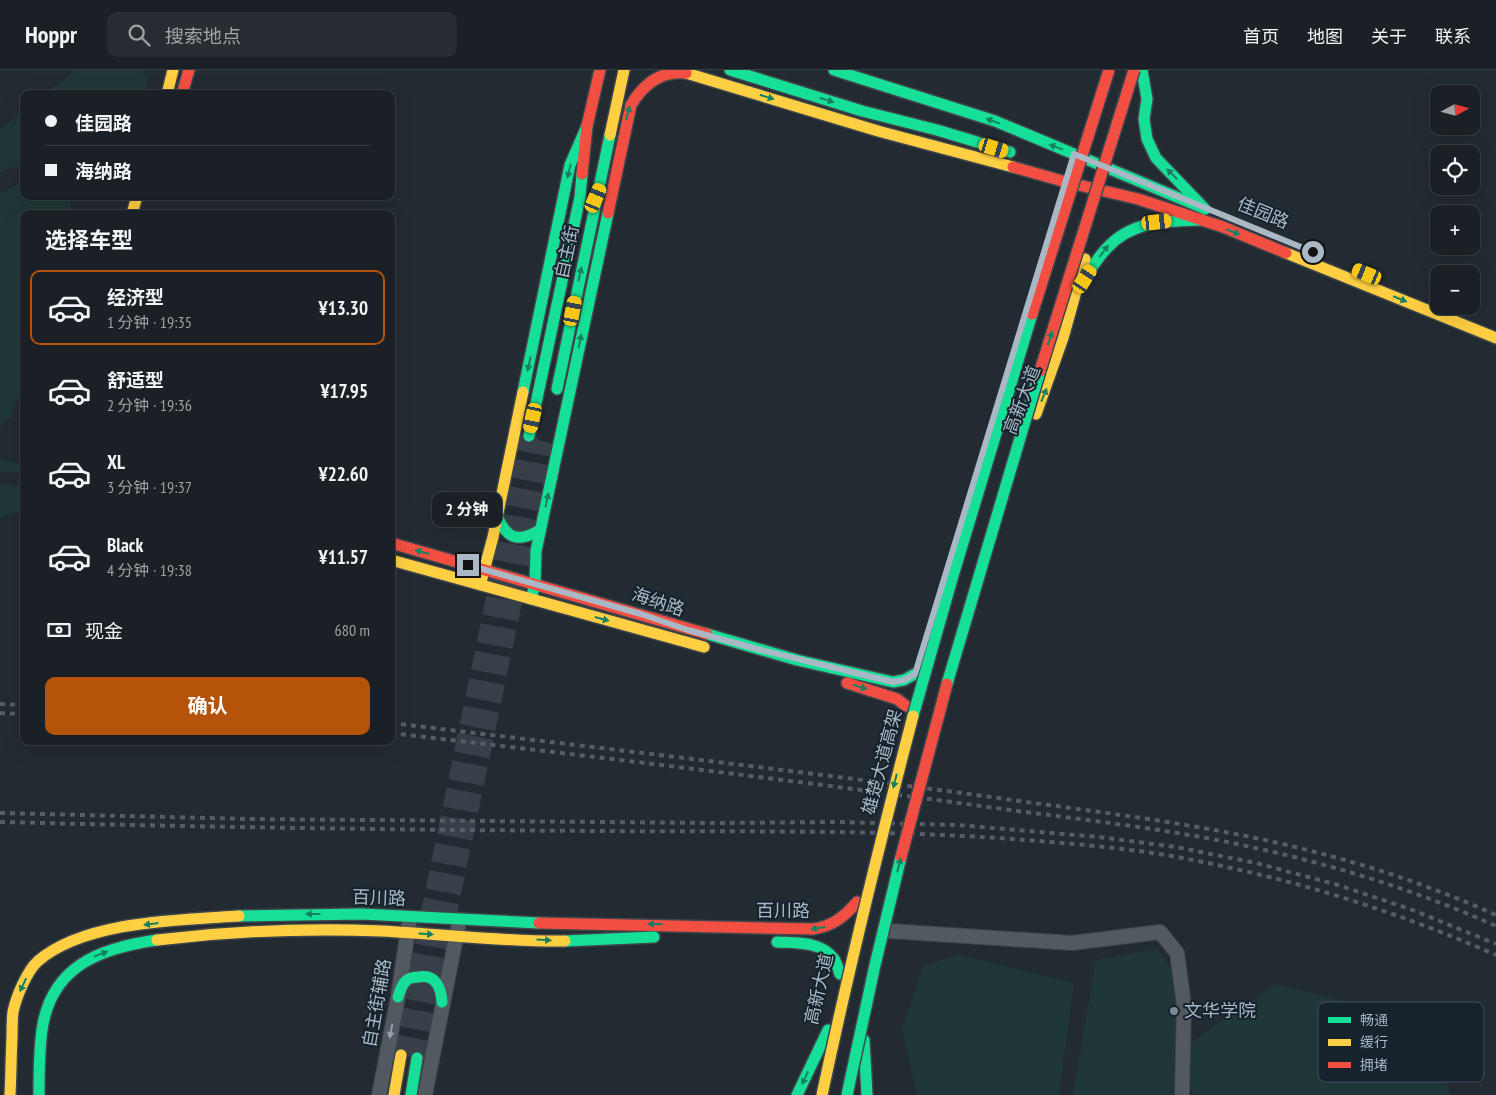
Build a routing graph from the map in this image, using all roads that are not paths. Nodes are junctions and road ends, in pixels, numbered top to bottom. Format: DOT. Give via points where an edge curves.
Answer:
graph roads {
  1 [pos="174,70"];
  2 [pos="189,70"];
  3 [pos="600,70"];
  4 [pos="624,70"];
  5 [pos="730,70"];
  6 [pos="834,70"];
  7 [pos="1101,70"];
  8 [pos="1109,70"];
  9 [pos="1134,70"];
  10 [pos="1142,70"];
  11 [pos="168,90"];
  12 [pos="183,90"];
  13 [pos="587,126"];
  14 [pos="624,133"];
  15 [pos="1074,154"];
  16 [pos="1110,169"];
  17 [pos="1066,182"];
  18 [pos="1104,191"];
  19 [pos="596,198"];
  20 [pos="1206,209"];
  21 [pos="1202,220"];
  22 [pos="1077,291"];
  23 [pos="1430,299"];
  24 [pos="1469,315"];
  25 [pos="1496,326"];
  26 [pos="1496,338"];
  27 [pos="554,403"];
  28 [pos="988,432"];
  29 [pos="529,436"];
  30 [pos="1025,441"];
  31 [pos="497,516"];
  32 [pos="540,530"];
  33 [pos="395,545"];
  34 [pos="395,561"];
  35 [pos="483,570"];
  36 [pos="534,584"];
  37 [pos="481,585"];
  38 [pos="531,600"];
  39 [pos="718,651"];
  40 [pos="915,674"];
  41 [pos="814,676"];
  42 [pos="906,706"];
  43 [pos="898,734"];
  44 [pos="938,743"];
  45 [pos="860,890"];
  46 [pos="898,898"];
  47 [pos="857,902"];
  48 [pos="410,917"];
  49 [pos="460,920"];
  50 [pos="889,931"];
  51 [pos="408,933"];
  52 [pos="457,936"];
  53 [pos="667,938"];
  54 [pos="761,941"];
  55 [pos="840,974"];
  56 [pos="398,996"];
  57 [pos="442,1002"];
  58 [pos="828,1030"];
  59 [pos="864,1040"];
  60 [pos="401,1055"];
  61 [pos="417,1058"];
  62 [pos="10,1092"];
  63 [pos="35,1095"];
  64 [pos="39,1095"];
  65 [pos="379,1095"];
  66 [pos="394,1095"];
  67 [pos="411,1095"];
  68 [pos="425,1095"];
  69 [pos="797,1095"];
  70 [pos="813,1095"];
  71 [pos="822,1095"];
  72 [pos="846,1095"];
  73 [pos="852,1095"];
  74 [pos="868,1095"];
  75 [pos="1182,1095"];
  1 -- 11 [label="main road"];
  2 -- 12 [label="main road"];
  3 -- 13 [label="main road, 自主街"];
  4 -- 19 [label="main road, 自主街"];
  5 -- 17 [label="main road, one-way" via="1028,158"];
  15 -- 6 [label="main road, 佳园路, one-way" via="995,121"];
  7 -- 15 [label="main road, 高新大道"];
  8 -- 71 [label="main road, 雄楚大道高架, one-way, bridge" via="961,545 910,724 843,987"];
  72 -- 9 [label="main road, one-way, bridge" via="867,993 932,737 984,552"];
  10 -- 16 [label="main road, 高新大道"];
  20 -- 10 [label="main road, one-way" via="1156,158 1146,139 1144,118 1147,99"];
  13 -- 29 [label="main road, 自主街" via="580,197"];
  13 -- 31 [label="main road, one-way" via="570,165"];
  14 -- 17 [label="main road, 佳园路, one-way" via="630,105 638,92 654,78 669,72 684,72 869,128"];
  14 -- 19 [label="main road"];
  32 -- 14 [label="main road, one-way"];
  15 -- 16 [label="main road, 佳园路"];
  15 -- 17 [label="main road, 高新大道"];
  16 -- 18 [label="main road, 高新大道"];
  16 -- 20 [label="main road, 佳园路"];
  17 -- 18 [label="main road, 佳园路"];
  17 -- 28 [label="main road, 高新大道"];
  18 -- 21 [label="main road, 佳园路"];
  18 -- 22 [label="main road, 高新大道"];
  27 -- 19 [label="main road, 自主街, one-way"];
  20 -- 23 [label="main road, 佳园路"];
  22 -- 21 [label="main road, one-way" via="1101,254 1117,237 1147,224"];
  21 -- 26 [label="main road, 佳园路, one-way"];
  30 -- 22 [label="main road, 高新大道, one-way" via="1050,379"];
  24 -- 25 [label="main road"];
  28 -- 30 [label="main road" via="1005,416 1014,414 1021,421"];
  28 -- 40 [label="main road, 高新大道"];
  30 -- 44 [label="main road, 高新大道" via="990,553"];
  31 -- 32 [label="main road" via="505,533 514,537 531,536"];
  31 -- 35 [label="main road"];
  32 -- 36 [label="main road"];
  35 -- 33 [label="main road, 海纳路, one-way"];
  34 -- 37 [label="main road, 海纳路"];
  35 -- 36 [label="main road, 海纳路"];
  35 -- 37 [label="main road"];
  36 -- 38 [label="main road"];
  36 -- 40 [label="main road, 海纳路" via="797,660 893,682"];
  37 -- 38 [label="main road, 海纳路"];
  38 -- 39 [label="main road, 海纳路, one-way"];
  40 -- 42 [label="main road, 高新大道"];
  41 -- 42 [label="main road, one-way" via="842,681 897,699"];
  42 -- 43 [label="main road, 高新大道"];
  45 -- 47 [label="main road, 高新大道"];
  46 -- 50 [label="main road"];
  47 -- 49 [label="main road, 百川路, one-way" via="841,920 813,929"];
  47 -- 55 [label="main road, 高新大道"];
  48 -- 49 [label="main road, 百川路"];
  48 -- 51 [label="street, 自主街辅路"];
  48 -- 62 [label="main road, 百川路, one-way" via="250,915 122,927 78,938 37,962 24,980 13,1011"];
  49 -- 52 [label="street"];
  50 -- 59 [label="main road"];
  50 -- 75 [label="street" via="1072,943 1160,932 1177,953 1184,1005"];
  51 -- 52 [label="main road, 百川路, one-way"];
  51 -- 56 [label="street, 自主街辅路"];
  64 -- 51 [label="main road, 百川路, one-way" via="42,1030 50,998 85,961 103,953 146,942 298,929"];
  52 -- 53 [label="main road, 百川路, one-way" via="560,941"];
  52 -- 57 [label="street"];
  54 -- 55 [label="main road, 百川路" via="809,943 825,950 834,959"];
  55 -- 58 [label="main road, 高新大道"];
  56 -- 57 [label="main road" via="405,982 423,976 437,982"];
  56 -- 65 [label="street, 自主街辅路, one-way"];
  57 -- 68 [label="street"];
  58 -- 69 [label="main road, one-way"];
  58 -- 70 [label="main road, 高新大道"];
  59 -- 73 [label="main road"];
  59 -- 74 [label="main road"];
  60 -- 66 [label="main road"];
  61 -- 67 [label="main road"];
  62 -- 63 [label="main road" via="18,1061 26,1060"];
}
